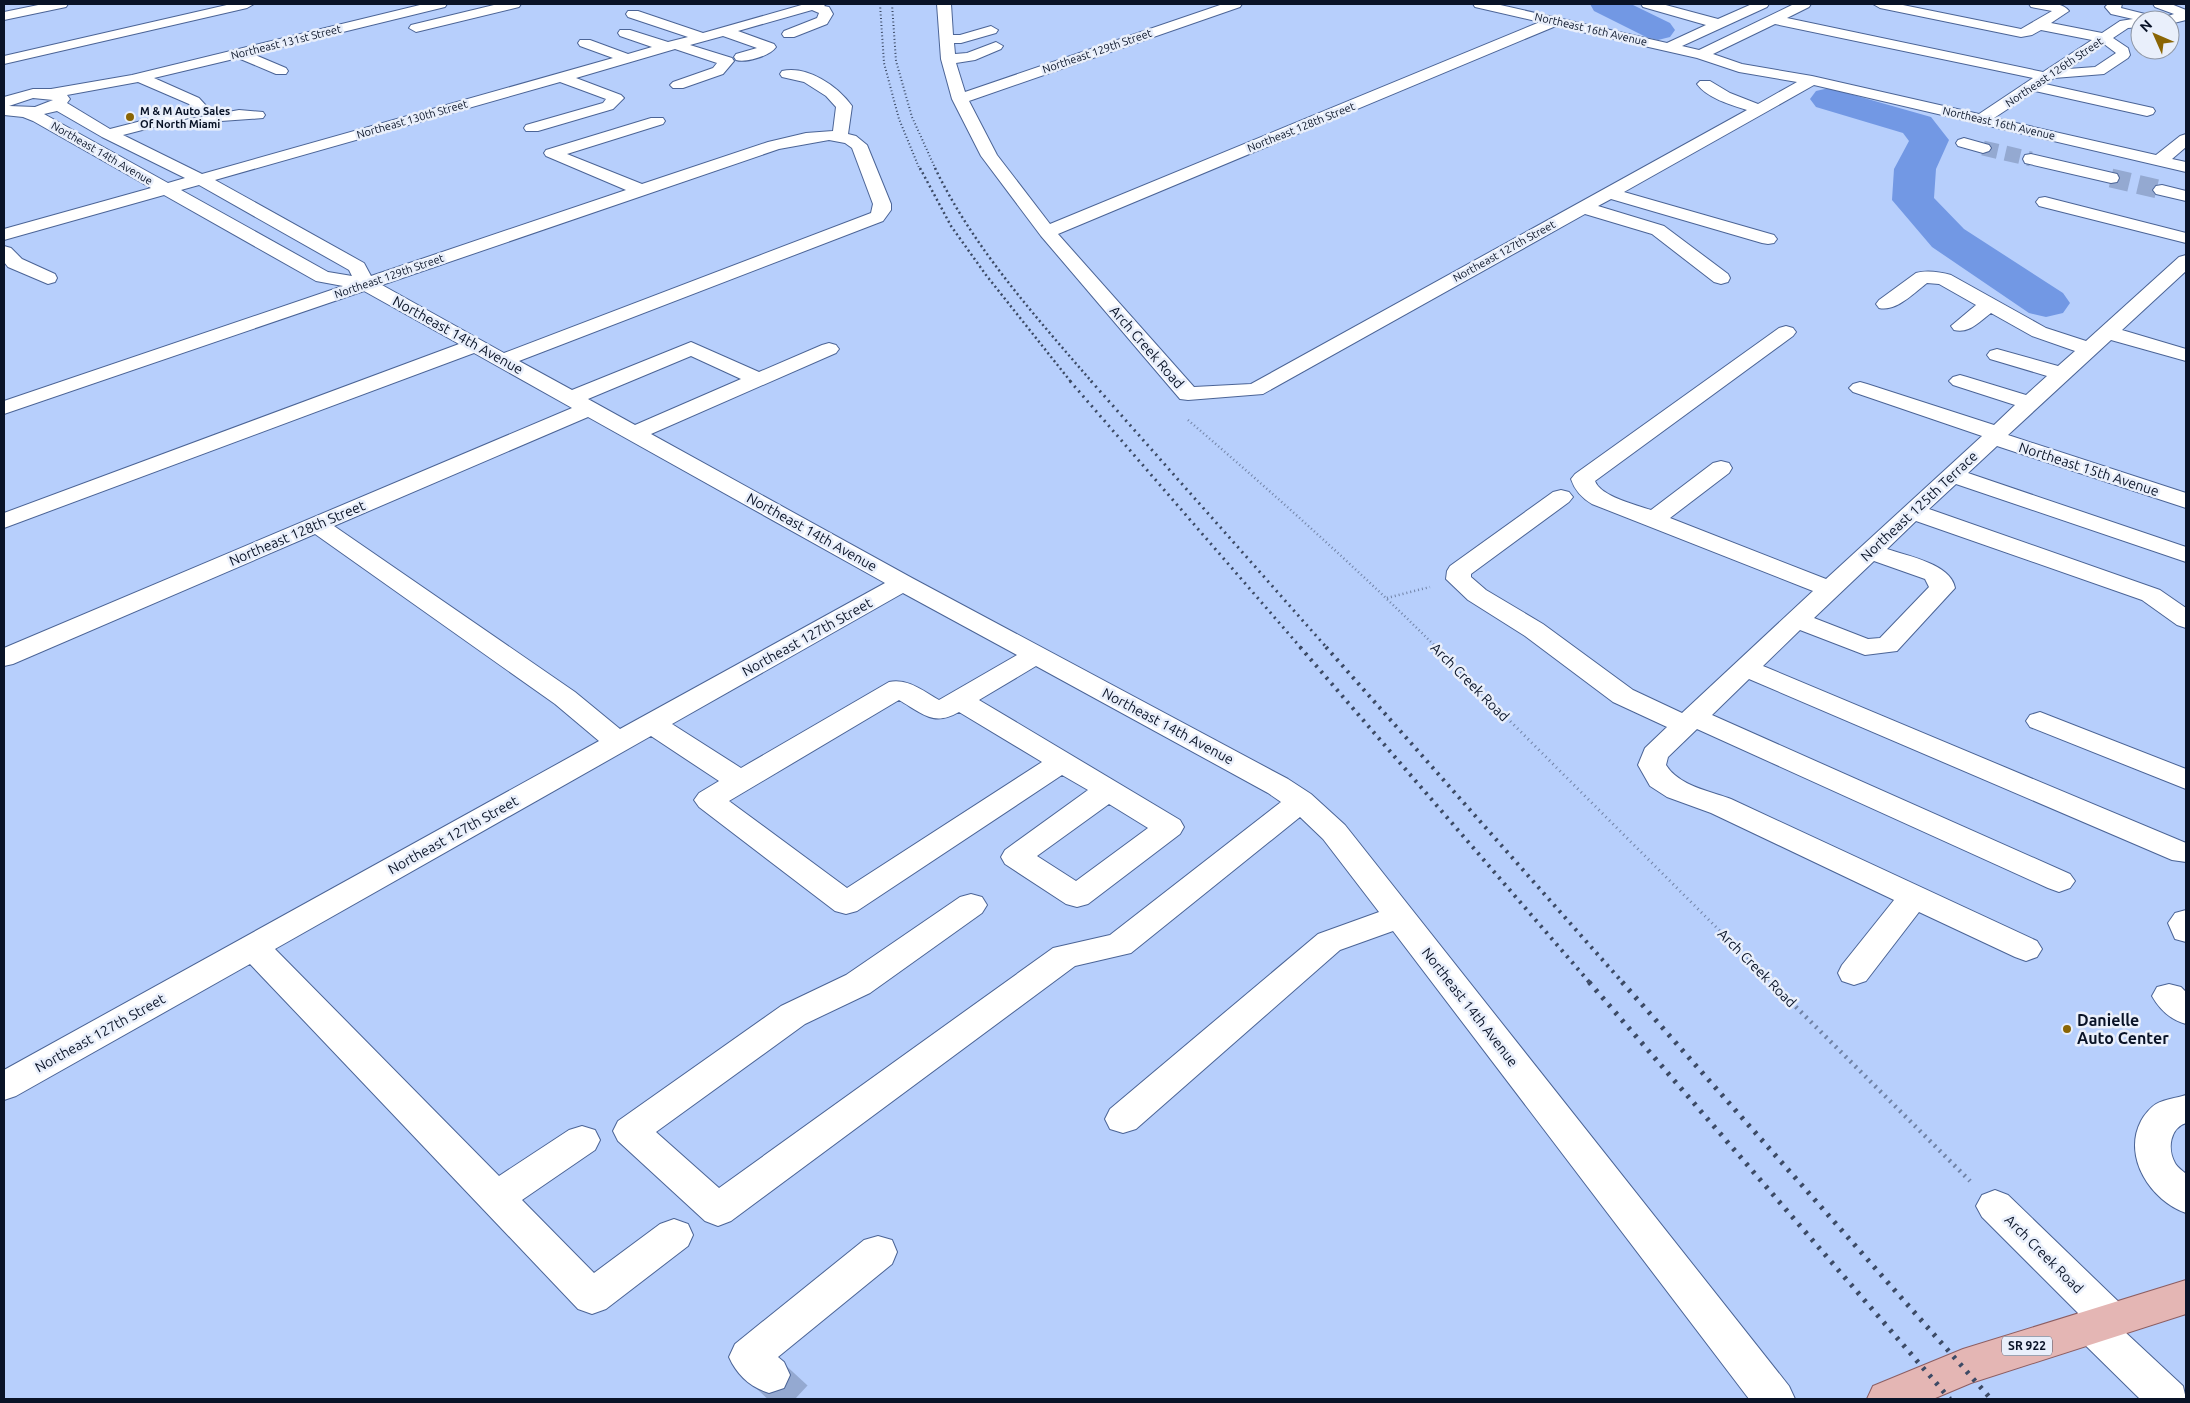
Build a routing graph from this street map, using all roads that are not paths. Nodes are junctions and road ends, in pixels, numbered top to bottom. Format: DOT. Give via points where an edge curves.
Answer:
graph roads {
  1 [pos="61,4"];
  2 [pos="247,4"];
  3 [pos="440,4"];
  4 [pos="514,4"];
  5 [pos="944,4"];
  6 [pos="1228,4"];
  7 [pos="1481,4"];
  8 [pos="1648,4"];
  9 [pos="1700,4"];
  10 [pos="1762,4"];
  11 [pos="1804,4"];
  12 [pos="1880,4"];
  13 [pos="2036,4"];
  14 [pos="2113,4"];
  15 [pos="808,5"];
  16 [pos="1679,12"];
  17 [pos="633,14"];
  18 [pos="4,16"];
  19 [pos="1774,19"];
  20 [pos="1555,21"];
  21 [pos="2130,21"];
  22 [pos="1719,24"];
  23 [pos="354,25"];
  24 [pos="2039,25"];
  25 [pos="991,30"];
  26 [pos="723,31"];
  27 [pos="400,32"];
  28 [pos="625,33"];
  29 [pos="377,34"];
  30 [pos="789,34"];
  31 [pos="702,37"];
  32 [pos="2104,38"];
  33 [pos="946,39"];
  34 [pos="585,43"];
  35 [pos="671,46"];
  36 [pos="996,46"];
  37 [pos="1668,47"];
  38 [pos="1052,51"];
  39 [pos="239,53"];
  40 [pos="1701,55"];
  41 [pos="741,56"];
  42 [pos="627,58"];
  43 [pos="948,59"];
  44 [pos="1077,59"];
  45 [pos="4,60"];
  46 [pos="1018,64"];
  47 [pos="281,71"];
  48 [pos="1042,71"];
  49 [pos="787,74"];
  50 [pos="2049,75"];
  51 [pos="561,77"];
  52 [pos="135,78"];
  53 [pos="1812,80"];
  54 [pos="678,84"];
  55 [pos="1705,84"];
  56 [pos="2033,86"];
  57 [pos="960,99"];
  58 [pos="57,100"];
  59 [pos="9,104"];
  60 [pos="1760,109"];
  61 [pos="2147,111"];
  62 [pos="257,115"];
  63 [pos="1982,119"];
  64 [pos="657,121"];
  65 [pos="532,128"];
  66 [pos="840,136"];
  67 [pos="114,138"];
  68 [pos="2185,141"];
  69 [pos="1964,143"];
  70 [pos="1983,148"];
  71 [pos="2031,159"];
  72 [pos="2160,160"];
  73 [pos="2186,167"];
  74 [pos="2111,178"];
  75 [pos="200,179"];
  76 [pos="165,189"];
  77 [pos="641,190"];
  78 [pos="2162,190"];
  79 [pos="91,193"];
  80 [pos="1608,193"];
  81 [pos="2186,196"];
  82 [pos="2045,202"];
  83 [pos="1582,207"];
  84 [pos="122,210"];
  85 [pos="1047,232"];
  86 [pos="4,235"];
  87 [pos="2186,238"];
  88 [pos="1768,239"];
  89 [pos="4,252"];
  90 [pos="2186,261"];
  91 [pos="48,278"];
  92 [pos="1721,278"];
  93 [pos="365,284"];
  94 [pos="1886,304"];
  95 [pos="1990,304"];
  96 [pos="1961,326"];
  97 [pos="1786,332"];
  98 [pos="2107,332"];
  99 [pos="476,345"];
  100 [pos="829,349"];
  101 [pos="2090,349"];
  102 [pos="1997,355"];
  103 [pos="2186,355"];
  104 [pos="503,360"];
  105 [pos="2061,374"];
  106 [pos="759,380"];
  107 [pos="1960,381"];
  108 [pos="1860,388"];
  109 [pos="1188,394"];
  110 [pos="581,403"];
  111 [pos="2030,403"];
  112 [pos="4,408"];
  113 [pos="635,433"];
  114 [pos="1994,435"];
  115 [pos="1721,468"];
  116 [pos="1951,475"];
  117 [pos="1561,497"];
  118 [pos="2186,501"];
  119 [pos="1913,512"];
  120 [pos="1654,520"];
  121 [pos="4,521"];
  122 [pos="317,525"];
  123 [pos="1871,551"];
  124 [pos="2186,555"];
  125 [pos="903,584"];
  126 [pos="1830,589"];
  127 [pos="1798,620"];
  128 [pos="2186,620"];
  129 [pos="1036,655"];
  130 [pos="4,658"];
  131 [pos="1745,668"];
  132 [pos="959,700"];
  133 [pos="1690,721"];
  134 [pos="2040,721"];
  135 [pos="652,724"];
  136 [pos="618,742"];
  137 [pos="1062,762"];
  138 [pos="2186,780"];
  139 [pos="740,781"];
  140 [pos="1108,790"];
  141 [pos="1301,801"];
  142 [pos="2183,854"];
  143 [pos="2059,881"];
  144 [pos="1914,897"];
  145 [pos="971,905"];
  146 [pos="1400,917"];
  147 [pos="2186,921"];
  148 [pos="2186,931"];
  149 [pos="253,947"];
  150 [pos="2026,949"];
  151 [pos="1854,973"];
  152 [pos="4,1086"];
  153 [pos="2186,1109"];
  154 [pos="1123,1119"];
  155 [pos="582,1140"];
  156 [pos="496,1198"];
  157 [pos="2186,1198"];
  158 [pos="1995,1206"];
  159 [pos="674,1235"];
  160 [pos="878,1252"];
  161 [pos="2186,1297"];
  162 [pos="2102,1323"];
  163 [pos="769,1375"];
  164 [pos="1774,1399"];
  165 [pos="1888,1399"];
  166 [pos="2168,1399"];
  1 -- 18 [label="street"];
  2 -- 45 [label="street"];
  3 -- 23 [label="street, Northeast 131st Street"];
  4 -- 27 [label="street"];
  5 -- 33 [label="street, Arch Creek Road"];
  6 -- 44 [label="street, Northeast 129th Street"];
  7 -- 20 [label="street, Northeast 16th Avenue"];
  8 -- 16 [label="street"];
  9 -- 16 [label="street"];
  10 -- 22 [label="street"];
  11 -- 19 [label="street"];
  12 -- 24 [label="street" via="2015,32 2027,32"];
  13 -- 24 [label="street" via="2062,11"];
  14 -- 21 [label="street" via="2112,8"];
  15 -- 26 [label="street, Northeast 130th Street"];
  15 -- 30 [label="street" via="824,10 826,14 822,21"];
  16 -- 22 [label="street"];
  17 -- 31 [label="street"];
  19 -- 40 [label="street"];
  19 -- 50 [label="street"];
  20 -- 37 [label="street, Northeast 16th Avenue"];
  20 -- 85 [label="street, Northeast 128th Street"];
  21 -- 32 [label="street, Northeast 126th Street"];
  22 -- 37 [label="street"];
  23 -- 29 [label="street"];
  23 -- 39 [label="street, Northeast 131st Street"];
  24 -- 32 [label="street"];
  25 -- 33 [label="street" via="961,39"];
  26 -- 31 [label="street, Northeast 130th Street"];
  26 -- 41 [label="street" via="769,46"];
  28 -- 35 [label="street"];
  31 -- 35 [label="street, Northeast 130th Street"];
  32 -- 50 [label="street, Northeast 126th Street"];
  32 -- 50 [label="street" via="2123,51 2123,55 2105,69"];
  33 -- 43 [label="street, Arch Creek Road"];
  34 -- 42 [label="street"];
  35 -- 42 [label="street, Northeast 130th Street"];
  35 -- 54 [label="street" via="727,61 718,71"];
  36 -- 43 [label="street" via="970,57"];
  37 -- 40 [label="street, Northeast 16th Avenue"];
  38 -- 44 [label="street"];
  39 -- 47 [label="street"];
  39 -- 52 [label="street, Northeast 131st Street"];
  40 -- 53 [label="street, Northeast 16th Avenue" via="1739,68"];
  42 -- 51 [label="street, Northeast 130th Street"];
  43 -- 57 [label="street, Arch Creek Road"];
  44 -- 48 [label="street, Northeast 129th Street"];
  46 -- 48 [label="street"];
  48 -- 57 [label="street, Northeast 129th Street"];
  49 -- 66 [label="street" via="808,78 844,106"];
  50 -- 56 [label="street, Northeast 126th Street"];
  51 -- 65 [label="street" via="616,98 608,106"];
  51 -- 75 [label="street, Northeast 130th Street"];
  52 -- 58 [label="street, Northeast 131st Street"];
  52 -- 67 [label="street" via="194,101 202,110"];
  53 -- 60 [label="street, Northeast 127th Street"];
  53 -- 63 [label="street, Northeast 16th Avenue"];
  55 -- 60 [label="street" via="1732,100"];
  56 -- 61 [label="street"];
  56 -- 63 [label="street, Northeast 126th Street"];
  57 -- 85 [label="street, Arch Creek Road" via="988,156"];
  58 -- 59 [label="street"];
  58 -- 59 [label="street" via="34,95"];
  58 -- 67 [label="street, Northeast 14th Avenue" via="65,110"];
  59 -- 76 [label="street, Northeast 14th Avenue"];
  60 -- 80 [label="street, Northeast 127th Street"];
  62 -- 67 [label="street" via="224,115"];
  63 -- 72 [label="street, Northeast 16th Avenue"];
  64 -- 77 [label="street" via="552,153"];
  66 -- 77 [label="street, Northeast 129th Street" via="816,136 774,145"];
  66 -- 104 [label="street" via="859,145 882,204 877,217"];
  67 -- 75 [label="street, Northeast 14th Avenue"];
  68 -- 72 [label="street"];
  69 -- 70 [label="street"];
  71 -- 74 [label="street"];
  72 -- 73 [label="street, Northeast 16th Avenue"];
  75 -- 76 [label="street, Northeast 130th Street"];
  75 -- 93 [label="street, Northeast 14th Avenue" via="357,267"];
  76 -- 84 [label="street, Northeast 130th Street"];
  76 -- 93 [label="street, Northeast 14th Avenue" via="323,277"];
  77 -- 93 [label="street, Northeast 129th Street"];
  78 -- 81 [label="street"];
  79 -- 84 [label="street" via="101,192"];
  80 -- 83 [label="street, Northeast 127th Street"];
  80 -- 88 [label="street"];
  82 -- 87 [label="street"];
  83 -- 92 [label="street" via="1658,230"];
  83 -- 109 [label="street, Northeast 127th Street" via="1256,390"];
  84 -- 86 [label="street" via="73,207"];
  85 -- 109 [label="street, Arch Creek Road"];
  89 -- 91 [label="street" via="15,263"];
  90 -- 98 [label="street, Northeast 125th Terrace"];
  93 -- 99 [label="street, Northeast 14th Avenue"];
  93 -- 112 [label="street, Northeast 129th Street"];
  94 -- 95 [label="street" via="1928,276 1944,279"];
  95 -- 96 [label="street"];
  95 -- 101 [label="street" via="2039,332"];
  97 -- 120 [label="street" via="1583,479 1584,486 1600,499"];
  98 -- 101 [label="street, Northeast 125th Terrace"];
  98 -- 103 [label="street"];
  99 -- 104 [label="street, Northeast 14th Avenue"];
  99 -- 121 [label="street"];
  100 -- 106 [label="street"];
  101 -- 105 [label="street, Northeast 125th Terrace"];
  102 -- 105 [label="street"];
  104 -- 110 [label="street, Northeast 14th Avenue"];
  105 -- 111 [label="street, Northeast 125th Terrace"];
  106 -- 110 [label="street, Northeast 128th Street" via="691,348"];
  106 -- 113 [label="street"];
  107 -- 111 [label="street"];
  108 -- 114 [label="street, Northeast 15th Avenue"];
  110 -- 113 [label="street, Northeast 14th Avenue"];
  110 -- 122 [label="street, Northeast 128th Street"];
  111 -- 114 [label="street, Northeast 125th Terrace"];
  113 -- 125 [label="street, Northeast 14th Avenue"];
  114 -- 116 [label="street, Northeast 125th Terrace"];
  114 -- 118 [label="street, Northeast 15th Avenue"];
  115 -- 120 [label="street"];
  116 -- 119 [label="street, Northeast 125th Terrace"];
  116 -- 124 [label="street"];
  117 -- 133 [label="street" via="1460,571 1460,579 1477,595 1534,630 1623,696"];
  119 -- 123 [label="street, Northeast 125th Terrace"];
  119 -- 128 [label="street" via="2151,595"];
  120 -- 126 [label="street"];
  122 -- 130 [label="street, Northeast 128th Street"];
  122 -- 136 [label="street" via="565,698"];
  123 -- 126 [label="street, Northeast 125th Terrace"];
  123 -- 127 [label="street" via="1934,574 1942,588 1888,645 1865,647"];
  125 -- 129 [label="street, Northeast 14th Avenue"];
  125 -- 135 [label="street, Northeast 127th Street"];
  126 -- 127 [label="street, Northeast 125th Terrace"];
  127 -- 131 [label="street, Northeast 125th Terrace"];
  129 -- 132 [label="street"];
  129 -- 141 [label="street, Northeast 14th Avenue"];
  131 -- 133 [label="street, Northeast 125th Terrace"];
  131 -- 142 [label="street"];
  132 -- 137 [label="street"];
  132 -- 139 [label="street" via="939,712 899,688"];
  133 -- 143 [label="street"];
  133 -- 144 [label="street, Northeast 125th Terrace" via="1655,754 1652,765 1660,779 1677,790 1721,806"];
  134 -- 138 [label="street"];
  135 -- 136 [label="street, Northeast 127th Street"];
  135 -- 139 [label="street"];
  136 -- 149 [label="street, Northeast 127th Street"];
  137 -- 139 [label="street" via="846,903 709,800"];
  137 -- 140 [label="street"];
  141 -- 145 [label="street" via="1120,945 1064,956 718,1210 631,1131 792,1015 858,984"];
  141 -- 146 [label="street, Northeast 14th Avenue" via="1334,832"];
  144 -- 150 [label="street"];
  144 -- 151 [label="street"];
  146 -- 154 [label="street" via="1329,942"];
  146 -- 164 [label="street, Northeast 14th Avenue"];
  147 -- 148 [label="street"];
  149 -- 152 [label="street, Northeast 127th Street"];
  149 -- 156 [label="street"];
  153 -- 157 [label="street" via="2168,1114 2156,1127 2152,1146 2158,1170"];
  155 -- 156 [label="street"];
  156 -- 159 [label="street" via="592,1297"];
  158 -- 162 [label="street, Arch Creek Road"];
  160 -- 163 [label="street" via="749,1356"];
  161 -- 162 [label="main road, SR 922"];
  162 -- 165 [label="main road, SR 922" via="1963,1367"];
  162 -- 166 [label="street, Arch Creek Road"];
}
